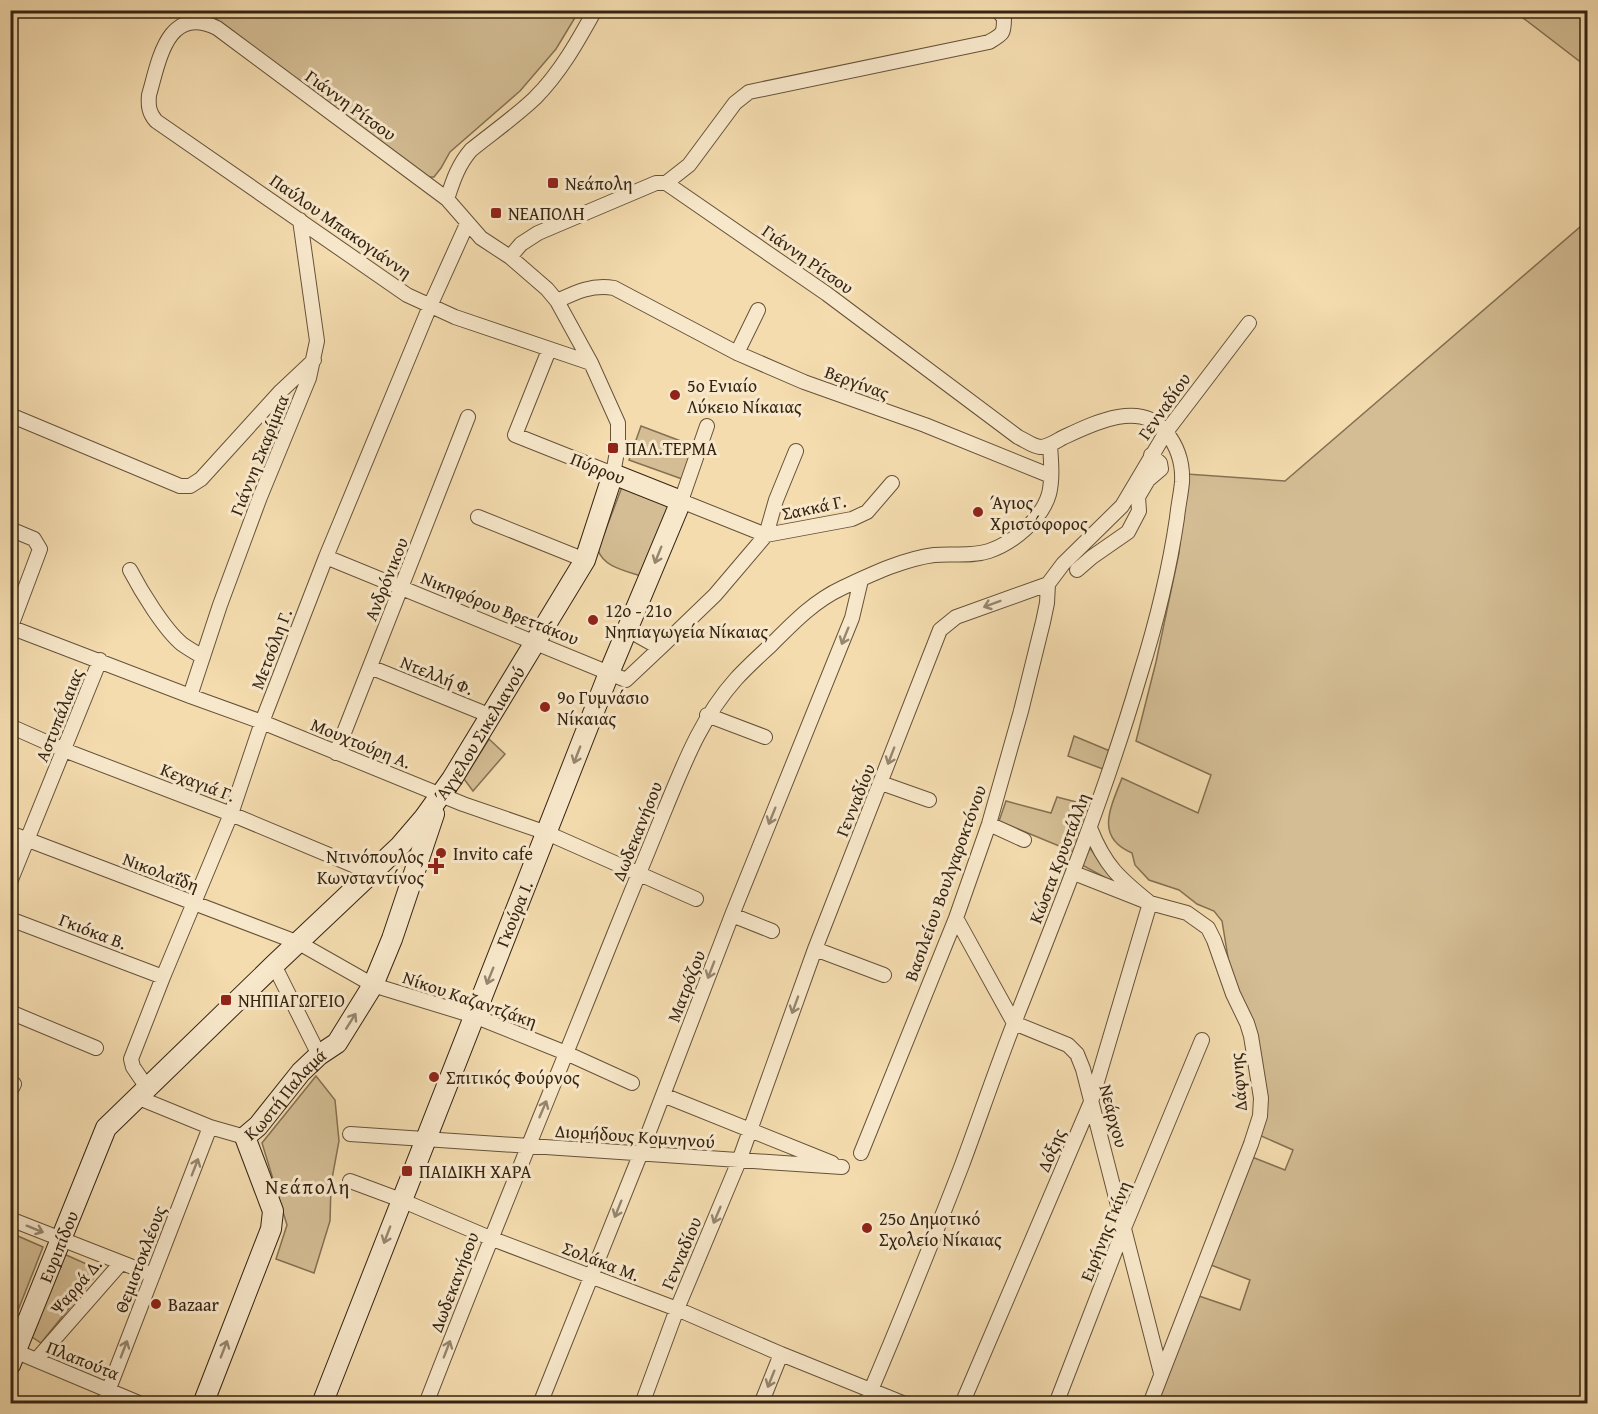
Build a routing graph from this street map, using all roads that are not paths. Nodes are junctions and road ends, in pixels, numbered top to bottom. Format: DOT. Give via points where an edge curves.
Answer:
graph roads {
  1 [pos="595,10"];
  2 [pos="997,10"];
  3 [pos="164,47"];
  4 [pos="666,183"];
  5 [pos="447,199"];
  6 [pos="300,220"];
  7 [pos="467,224"];
  8 [pos="510,257"];
  9 [pos="557,301"];
  10 [pos="430,306"];
  11 [pos="758,310"];
  12 [pos="1250,323"];
  13 [pos="549,350"];
  14 [pos="737,353"];
  15 [pos="314,360"];
  16 [pos="591,363"];
  17 [pos="10,416"];
  18 [pos="468,417"];
  19 [pos="707,426"];
  20 [pos="1166,432"];
  21 [pos="1050,445"];
  22 [pos="796,451"];
  23 [pos="1151,456"];
  24 [pos="613,474"];
  25 [pos="1051,476"];
  26 [pos="892,483"];
  27 [pos="681,501"];
  28 [pos="478,517"];
  29 [pos="10,529"];
  30 [pos="766,536"];
  31 [pos="326,557"];
  32 [pos="585,560"];
  33 [pos="130,570"];
  34 [pos="1077,570"];
  35 [pos="861,580"];
  36 [pos="1048,584"];
  37 [pos="402,587"];
  38 [pos="11,628"];
  39 [pos="628,630"];
  40 [pos="534,641"];
  41 [pos="660,648"];
  42 [pos="203,657"];
  43 [pos="100,660"];
  44 [pos="370,667"];
  45 [pos="617,677"];
  46 [pos="190,696"];
  47 [pos="707,715"];
  48 [pos="491,716"];
  49 [pos="262,722"];
  50 [pos="10,726"];
  51 [pos="765,737"];
  52 [pos="64,750"];
  53 [pos="336,753"];
  54 [pos="881,783"];
  55 [pos="441,796"];
  56 [pos="929,801"];
  57 [pos="231,813"];
  58 [pos="989,824"];
  59 [pos="1090,828"];
  60 [pos="10,833"];
  61 [pos="547,833"];
  62 [pos="28,840"];
  63 [pos="1024,840"];
  64 [pos="372,873"];
  65 [pos="1074,873"];
  66 [pos="638,874"];
  67 [pos="10,882"];
  68 [pos="696,899"];
  69 [pos="1150,903"];
  70 [pos="193,904"];
  71 [pos="732,915"];
  72 [pos="956,918"];
  73 [pos="10,920"];
  74 [pos="772,931"];
  75 [pos="299,943"];
  76 [pos="815,950"];
  77 [pos="274,965"];
  78 [pos="884,975"];
  79 [pos="163,977"];
  80 [pos="373,985"];
  81 [pos="10,1012"];
  82 [pos="474,1016"];
  83 [pos="1014,1023"];
  84 [pos="1202,1040"];
  85 [pos="96,1048"];
  86 [pos="566,1053"];
  87 [pos="320,1055"];
  88 [pos="632,1083"];
  89 [pos="143,1093"];
  90 [pos="663,1095"];
  91 [pos="1091,1101"];
  92 [pos="210,1127"];
  93 [pos="106,1128"];
  94 [pos="750,1130"];
  95 [pos="350,1134"];
  96 [pos="245,1137"];
  97 [pos="425,1140"];
  98 [pos="527,1147"];
  99 [pos="861,1153"];
  100 [pos="640,1155"];
  101 [pos="739,1161"];
  102 [pos="350,1181"];
  103 [pos="401,1200"];
  104 [pos="10,1219"];
  105 [pos="1124,1228"];
  106 [pos="60,1239"];
  107 [pos="490,1239"];
  108 [pos="121,1263"];
  109 [pos="153,1275"];
  110 [pos="591,1276"];
  111 [pos="677,1309"];
  112 [pos="781,1354"];
  113 [pos="12,1355"];
  114 [pos="36,1360"];
  115 [pos="1161,1373"];
  116 [pos="108,1390"];
  117 [pos="868,1397"];
  118 [pos="205,1403"];
  119 [pos="103,1404"];
  120 [pos="141,1404"];
  121 [pos="322,1404"];
  122 [pos="426,1404"];
  123 [pos="540,1404"];
  124 [pos="642,1404"];
  125 [pos="761,1404"];
  126 [pos="905,1404"];
  127 [pos="962,1404"];
  128 [pos="1056,1404"];
  129 [pos="1150,1404"];
  1 -- 5 [label="street" via="545,87 463,159"];
  2 -- 4 [label="street" via="1004,18 1004,31 989,42 749,92 735,103 689,165"];
  3 -- 5 [label="street, Γιάννη Ρίτσου" via="176,29 185,24 196,21 217,28"];
  3 -- 6 [label="street, Παύλου Μπακογιάννη" via="149,95 151,115"];
  4 -- 8 [label="street" via="656,183 529,238"];
  4 -- 21 [label="street, Γιάννη Ρίτσου" via="827,294 1018,437 1035,446"];
  5 -- 7 [label="street, Γιάννη Ρίτσου"];
  6 -- 10 [label="street, Παύλου Μπακογιάννη" via="407,295"];
  6 -- 15 [label="street, Γιάννη Σκαρίμπα" via="316,341"];
  7 -- 8 [label="street, Γιάννη Ρίτσου"];
  7 -- 10 [label="street, Μετσόλη Γ."];
  8 -- 9 [label="street, Άγγελου Σικελιανού"];
  9 -- 14 [label="street, Βεργίνας" via="590,287 614,288"];
  9 -- 16 [label="street, Άγγελου Σικελιανού"];
  10 -- 13 [label="street, Παύλου Μπακογιάννη"];
  10 -- 31 [label="street, Μετσόλη Γ."];
  11 -- 14 [label="street"];
  12 -- 20 [label="street, Γενναδίου"];
  13 -- 16 [label="street, Παύλου Μπακογιάννη"];
  13 -- 24 [label="street, Πύρρου" via="515,435"];
  14 -- 25 [label="street, Βεργίνας" via="820,389 925,425"];
  15 -- 17 [label="street" via="190,486 180,486"];
  15 -- 42 [label="street, Γιάννη Σκαρίμπα" via="219,605"];
  16 -- 24 [label="street, Άγγελου Σικελιανού" via="618,423"];
  18 -- 37 [label="street, Ανδρόνικου"];
  19 -- 27 [label="street, Γκούρα Ι."];
  20 -- 21 [label="street" via="1146,417 1131,415 1095,424"];
  20 -- 23 [label="street, Γενναδίου"];
  20 -- 59 [label="street, Κώστα Κρυστάλλη" via="1181,462 1182,482 1171,560 1122,738"];
  21 -- 25 [label="street, Δωδεκανήσου"];
  22 -- 30 [label="street"];
  23 -- 34 [label="street" via="1161,469 1137,497 1139,512 1128,532"];
  23 -- 36 [label="street, Γενναδίου" via="1122,506"];
  24 -- 27 [label="street, Πύρρου"];
  24 -- 32 [label="street, Άγγελου Σικελιανού"];
  25 -- 35 [label="street, Δωδεκανήσου" via="1044,506 1003,545 974,554 918,558"];
  26 -- 30 [label="street, Σακκά Γ." via="867,512 852,519"];
  27 -- 30 [label="street, Πύρρου"];
  27 -- 39 [label="street, Γκούρα Ι., one-way"];
  28 -- 32 [label="street"];
  29 -- 38 [label="street" via="40,545"];
  30 -- 41 [label="street" via="715,595"];
  31 -- 37 [label="street, Νικηφόρου Βρεττάκου"];
  31 -- 49 [label="street, Μετσόλη Γ."];
  32 -- 40 [label="street, Άγγελου Σικελιανού"];
  33 -- 42 [label="street" via="174,636"];
  35 -- 47 [label="street, Δωδεκανήσου" via="820,600 797,619 736,679"];
  35 -- 71 [label="street, Ματρόζου, one-way" via="852,618"];
  36 -- 54 [label="street, Γενναδίου, one-way" via="956,617 940,630"];
  36 -- 58 [label="street, Βασιλείου Βουλγαροκτόνου" via="1037,645"];
  37 -- 40 [label="street, Νικηφόρου Βρεττάκου"];
  37 -- 44 [label="street, Ανδρόνικου"];
  38 -- 43 [label="street, Μουχτούρη Α."];
  39 -- 41 [label="street"];
  39 -- 45 [label="street, Γκούρα Ι."];
  40 -- 45 [label="street, Νικηφόρου Βρεττάκου"];
  40 -- 48 [label="street, Άγγελου Σικελιανού"];
  41 -- 45 [label="street"];
  42 -- 46 [label="street, Γιάννη Σκαρίμπα"];
  43 -- 46 [label="street, Μουχτούρη Α."];
  43 -- 52 [label="street, Αστυπάλαιας"];
  44 -- 48 [label="street, Ντελλή Φ."];
  44 -- 53 [label="street, Ανδρόνικου"];
  45 -- 61 [label="street, Γκούρα Ι., one-way"];
  46 -- 49 [label="street, Μουχτούρη Α."];
  47 -- 51 [label="street"];
  47 -- 66 [label="street, Δωδεκανήσου"];
  48 -- 55 [label="street, Άγγελου Σικελιανού"];
  49 -- 53 [label="street, Μουχτούρη Α."];
  49 -- 57 [label="street, Μετσόλη Γ."];
  50 -- 52 [label="street, Κεχαγιά Γ."];
  52 -- 57 [label="street, Κεχαγιά Γ."];
  52 -- 62 [label="street, Αστυπάλαιας"];
  53 -- 55 [label="street, Μουχτούρη Α."];
  54 -- 56 [label="street"];
  54 -- 76 [label="street, Γενναδίου"];
  55 -- 61 [label="street, Μουχτούρη Α."];
  55 -- 64 [label="street, Άγγελου Σικελιανού" via="409,837"];
  55 -- 80 [label="street, Κωστή Παλαμά"];
  57 -- 64 [label="street, Κεχαγιά Γ."];
  57 -- 70 [label="street, Μετσόλη Γ."];
  58 -- 63 [label="street"];
  58 -- 72 [label="street, Βασιλείου Βουλγαροκτόνου"];
  59 -- 65 [label="street, Κώστα Κρυστάλλη"];
  59 -- 69 [label="street" via="1109,866"];
  60 -- 62 [label="street, Νικολαΐδη"];
  61 -- 66 [label="street, Μουχτούρη Α."];
  61 -- 82 [label="street, Γκούρα Ι., one-way"];
  62 -- 67 [label="street, Αστυπάλαιας"];
  62 -- 70 [label="street, Νικολαΐδη"];
  64 -- 75 [label="street, Άγγελου Σικελιανού"];
  65 -- 69 [label="street, Δάφνης"];
  65 -- 83 [label="street, Κώστα Κρυστάλλη"];
  66 -- 68 [label="street, Μουχτούρη Α."];
  66 -- 86 [label="street, Δωδεκανήσου"];
  69 -- 91 [label="street, Δόξης"];
  69 -- 115 [label="street, Δάφνης" via="1187,914 1208,928 1247,1023 1261,1098 1251,1144"];
  70 -- 75 [label="street, Νικολαΐδη"];
  70 -- 79 [label="street, Μετσόλη Γ."];
  71 -- 74 [label="street"];
  71 -- 90 [label="street, Ματρόζου, one-way"];
  72 -- 83 [label="street"];
  72 -- 99 [label="street, Βασιλείου Βουλγαροκτόνου"];
  73 -- 79 [label="street, Γκιόκα Β."];
  75 -- 77 [label="street, Άγγελου Σικελιανού"];
  75 -- 80 [label="street, Νίκου Καζαντζάκη"];
  76 -- 78 [label="street"];
  76 -- 94 [label="street, Γενναδίου, one-way"];
  77 -- 87 [label="street"];
  77 -- 89 [label="street, Άγγελου Σικελιανού"];
  79 -- 89 [label="street, Μετσόλη Γ." via="131,1059"];
  80 -- 82 [label="street, Νίκου Καζαντζάκη"];
  87 -- 80 [label="street, Κωστή Παλαμά, one-way" via="337,1043"];
  81 -- 85 [label="street"];
  82 -- 86 [label="street, Νίκου Καζαντζάκη"];
  82 -- 97 [label="street, Γκούρα Ι."];
  83 -- 91 [label="street, Νεάρχου" via="1068,1045 1077,1054"];
  83 -- 117 [label="street, Κώστα Κρυστάλλη"];
  84 -- 105 [label="street, Ειρήνης Γκίνη"];
  86 -- 88 [label="street, Νίκου Καζαντζάκη"];
  98 -- 86 [label="street, Δωδεκανήσου, one-way"];
  87 -- 96 [label="street, Κωστή Παλαμά"];
  89 -- 92 [label="street"];
  89 -- 93 [label="street, Άγγελου Σικελιανού"];
  90 -- 94 [label="street"];
  90 -- 100 [label="street, Ματρόζου"];
  91 -- 105 [label="street, Νεάρχου"];
  91 -- 127 [label="street, Δόξης"];
  92 -- 96 [label="street"];
  109 -- 92 [label="street, Θεμιστοκλέους, one-way"];
  93 -- 106 [label="street, Ευριπίδου"];
  94 -- 101 [label="street, Γενναδίου"];
  94 -- 101 [label="street, Διομήδους Κομνηνού" via="842,1167"];
  95 -- 97 [label="street, Διομήδους Κομνηνού"];
  118 -- 96 [label="street, Κωστή Παλαμά, one-way" via="271,1230 273,1211"];
  97 -- 98 [label="street, Διομήδους Κομνηνού"];
  97 -- 103 [label="street, Γκούρα Ι."];
  98 -- 100 [label="street, Διομήδους Κομνηνού"];
  98 -- 107 [label="street, Δωδεκανήσου"];
  100 -- 101 [label="street, Διομήδους Κομνηνού"];
  100 -- 110 [label="street, Ματρόζου, one-way"];
  101 -- 111 [label="street, Γενναδίου, one-way"];
  102 -- 103 [label="street, Σολάκα Μ."];
  103 -- 107 [label="street, Σολάκα Μ."];
  103 -- 121 [label="street, Γκούρα Ι., one-way"];
  104 -- 106 [label="street, one-way"];
  105 -- 115 [label="street, Νεάρχου"];
  105 -- 128 [label="street, Ειρήνης Γκίνη"];
  106 -- 108 [label="street"];
  106 -- 113 [label="street, Ευριπίδου"];
  107 -- 110 [label="street, Σολάκα Μ."];
  122 -- 107 [label="street, Δωδεκανήσου, one-way"];
  108 -- 109 [label="street"];
  108 -- 114 [label="street, Ψαρρά Δ."];
  116 -- 109 [label="street, Θεμιστοκλέους, one-way"];
  110 -- 111 [label="street, Σολάκα Μ."];
  110 -- 123 [label="street, Ματρόζου"];
  111 -- 112 [label="street, Σολάκα Μ."];
  111 -- 124 [label="street, Γενναδίου"];
  112 -- 117 [label="street, Σολάκα Μ."];
  112 -- 125 [label="street, one-way"];
  113 -- 114 [label="street, Πλαπούτα"];
  114 -- 116 [label="street, Πλαπούτα"];
  115 -- 129 [label="street, Δάφνης"];
  116 -- 119 [label="street, Θεμιστοκλέους"];
  116 -- 120 [label="street, Πλαπούτα"];
  117 -- 126 [label="street, Σολάκα Μ."];
}
